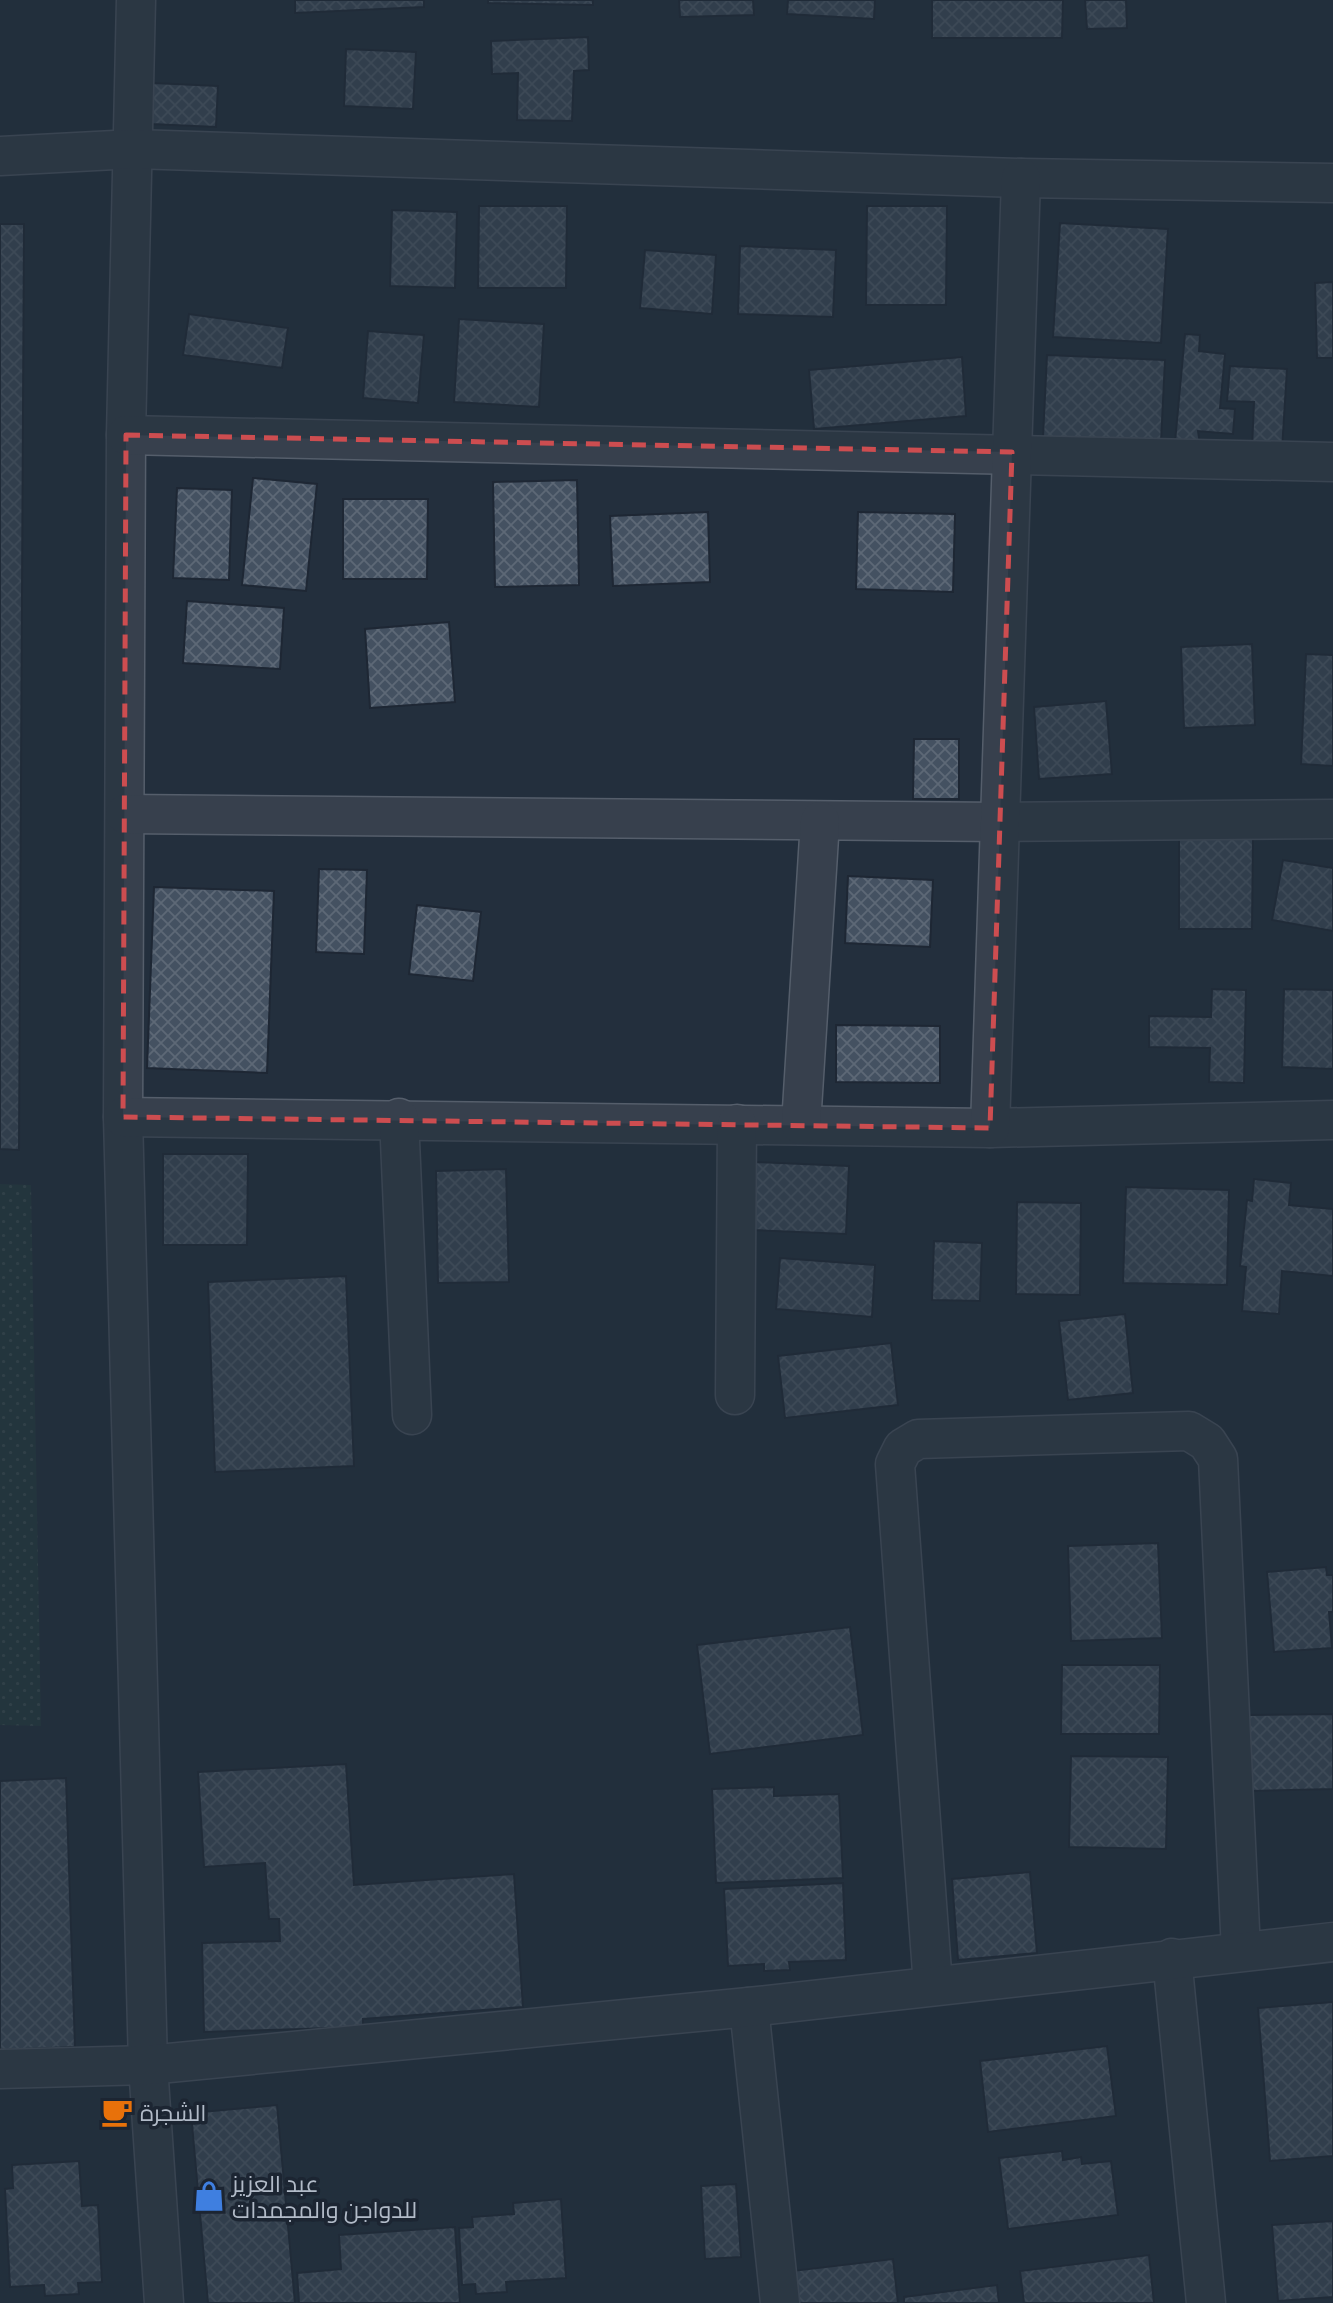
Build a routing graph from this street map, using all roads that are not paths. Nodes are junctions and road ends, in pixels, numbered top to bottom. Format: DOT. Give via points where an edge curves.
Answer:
graph roads {
  1 [pos="136,0"];
  2 [pos="134,149"];
  3 [pos="0,156"];
  4 [pos="1021,178"];
  5 [pos="1333,183"];
  6 [pos="127,435"];
  7 [pos="1012,452"];
  8 [pos="1333,461"];
  9 [pos="125,814"];
  10 [pos="1333,819"];
  11 [pos="820,821"];
  12 [pos="1000,822"];
  13 [pos="123,1117"];
  14 [pos="399,1118"];
  15 [pos="1333,1120"];
  16 [pos="737,1124"];
  17 [pos="801,1125"];
  18 [pos="990,1128"];
  19 [pos="735,1395"];
  20 [pos="412,1415"];
  21 [pos="1333,1942"];
  22 [pos="1241,1951"];
  23 [pos="1172,1958"];
  24 [pos="933,1986"];
  25 [pos="749,2007"];
  26 [pos="148,2065"];
  27 [pos="0,2069"];
  28 [pos="164,2303"];
  29 [pos="780,2303"];
  30 [pos="1206,2303"];
  1 -- 2 [label="street"];
  2 -- 3 [label="street"];
  2 -- 4 [label="street"];
  2 -- 6 [label="street"];
  4 -- 5 [label="street"];
  4 -- 7 [label="street"];
  6 -- 7 [label="street"];
  6 -- 9 [label="street"];
  7 -- 8 [label="street"];
  7 -- 12 [label="street"];
  9 -- 11 [label="street"];
  9 -- 13 [label="street"];
  10 -- 12 [label="street"];
  11 -- 12 [label="street"];
  11 -- 17 [label="street"];
  12 -- 18 [label="street"];
  13 -- 14 [label="street"];
  13 -- 26 [label="street"];
  14 -- 16 [label="street"];
  14 -- 20 [label="street"];
  15 -- 18 [label="street"];
  16 -- 17 [label="street"];
  16 -- 19 [label="street"];
  17 -- 18 [label="street"];
  21 -- 22 [label="street"];
  22 -- 23 [label="street"];
  22 -- 24 [label="street" via="1218,1459 1207,1442 1189,1431 918,1439 903,1448 895,1464"];
  23 -- 24 [label="street"];
  23 -- 30 [label="street"];
  24 -- 25 [label="street"];
  25 -- 26 [label="street"];
  25 -- 29 [label="street"];
  26 -- 27 [label="street"];
  26 -- 28 [label="street"];
}
